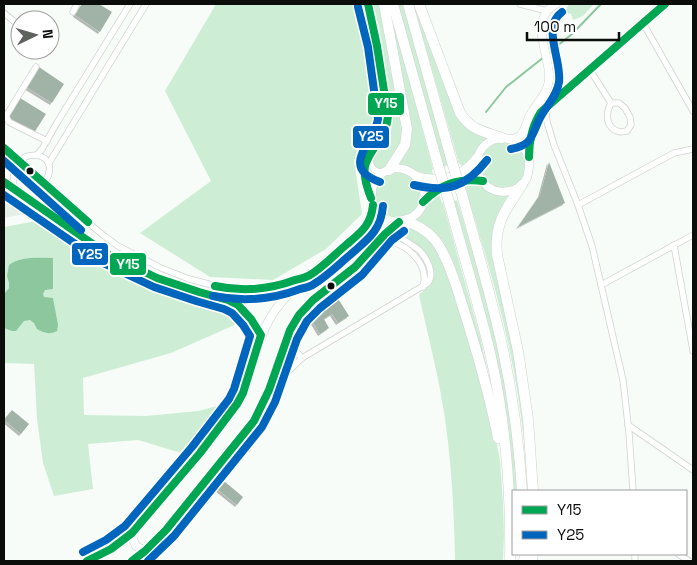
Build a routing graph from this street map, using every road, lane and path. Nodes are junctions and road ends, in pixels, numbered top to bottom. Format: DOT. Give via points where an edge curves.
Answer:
graph roads {
  1 [pos="77,4"];
  2 [pos="130,4"];
  3 [pos="146,4"];
  4 [pos="368,4"];
  5 [pos="384,4"];
  6 [pos="393,4"];
  7 [pos="408,4"];
  8 [pos="418,4"];
  9 [pos="520,4"];
  10 [pos="556,4"];
  11 [pos="665,4"];
  12 [pos="547,11"];
  13 [pos="73,12"];
  14 [pos="643,23"];
  15 [pos="105,46"];
  16 [pos="116,53"];
  17 [pos="36,67"];
  18 [pos="590,70"];
  19 [pos="611,103"];
  20 [pos="548,105"];
  21 [pos="693,111"];
  22 [pos="58,121"];
  23 [pos="69,128"];
  24 [pos="506,138"];
  25 [pos="46,141"];
  26 [pos="4,148"];
  27 [pos="693,149"];
  28 [pos="480,154"];
  29 [pos="37,155"];
  30 [pos="370,155"];
  31 [pos="529,158"];
  32 [pos="19,162"];
  33 [pos="49,163"];
  34 [pos="386,171"];
  35 [pos="416,175"];
  36 [pos="482,181"];
  37 [pos="4,182"];
  38 [pos="44,185"];
  39 [pos="522,185"];
  40 [pos="13,189"];
  41 [pos="372,201"];
  42 [pos="423,202"];
  43 [pos="578,205"];
  44 [pos="74,211"];
  45 [pos="63,223"];
  46 [pos="398,223"];
  47 [pos="693,235"];
  48 [pos="104,236"];
  49 [pos="379,242"];
  50 [pos="674,245"];
  51 [pos="95,246"];
  52 [pos="308,276"];
  53 [pos="601,285"];
  54 [pos="423,287"];
  55 [pos="261,335"];
  56 [pos="288,337"];
  57 [pos="693,351"];
  58 [pos="302,358"];
  59 [pos="270,389"];
  60 [pos="628,425"];
  61 [pos="693,470"];
  62 [pos="522,490"];
  63 [pos="533,490"];
  64 [pos="633,490"];
  65 [pos="510,511"];
  66 [pos="132,533"];
  67 [pos="145,550"];
  68 [pos="87,561"];
  69 [pos="132,561"];
  70 [pos="510,561"];
  1 -- 13 [label="street"];
  2 -- 15 [label="street"];
  3 -- 16 [label="street"];
  4 -- 30 [label="street" via="378,45 388,116 384,134"];
  5 -- 34 [label="highway" via="407,129 405,145"];
  6 -- 65 [label="highway, bridge" via="491,358 504,433"];
  7 -- 62 [label="highway, bridge" via="504,350 516,422"];
  8 -- 24 [label="highway" via="460,113 476,130"];
  9 -- 12 [label="street"];
  10 -- 12 [label="street"];
  11 -- 14 [label="street"];
  12 -- 24 [label="street" via="541,31 548,65 547,89 534,107 522,134"];
  14 -- 18 [label="street"];
  14 -- 21 [label="street"];
  15 -- 16 [label="street"];
  15 -- 22 [label="street"];
  16 -- 23 [label="street"];
  17 -- 25 [label="street" via="6,118"];
  18 -- 19 [label="street"];
  18 -- 20 [label="street"];
  19 -- 19 [label="street" via="607,117 612,128 620,132 627,130 631,125 625,108 619,103"];
  20 -- 31 [label="street" via="531,131"];
  20 -- 43 [label="street" via="546,117 552,138"];
  22 -- 23 [label="street"];
  22 -- 25 [label="street"];
  23 -- 33 [label="street"];
  24 -- 28 [label="street" via="489,143"];
  24 -- 31 [label="street" via="522,145"];
  25 -- 29 [label="street"];
  26 -- 32 [label="street"];
  27 -- 43 [label="street" via="674,153"];
  28 -- 35 [label="street" via="464,171 452,177 434,179"];
  28 -- 36 [label="street" via="477,168"];
  29 -- 32 [label="street"];
  29 -- 33 [label="street"];
  30 -- 34 [label="street" via="374,170"];
  30 -- 41 [label="street" via="366,166"];
  31 -- 39 [label="street" via="529,172"];
  32 -- 38 [label="street"];
  32 -- 40 [label="street" via="14,172"];
  33 -- 38 [label="street" via="49,176"];
  34 -- 35 [label="street" via="396,168"];
  34 -- 41 [label="street" via="377,177 371,190"];
  35 -- 42 [label="street" via="423,188"];
  36 -- 39 [label="street" via="501,192"];
  36 -- 42 [label="street" via="469,179 451,183 437,189"];
  37 -- 40 [label="street"];
  38 -- 44 [label="street"];
  39 -- 63 [label="highway" via="503,213 496,245 528,419"];
  40 -- 45 [label="street"];
  41 -- 52 [label="street" via="373,213 369,224"];
  42 -- 46 [label="street" via="416,215"];
  43 -- 53 [label="street"];
  44 -- 45 [label="street"];
  44 -- 48 [label="street"];
  45 -- 51 [label="street"];
  46 -- 49 [label="street"];
  46 -- 54 [label="street" via="398,235 420,251 431,271 432,276"];
  46 -- 65 [label="highway" via="417,226 430,234 448,264 493,412"];
  47 -- 50 [label="street"];
  48 -- 51 [label="street"];
  48 -- 52 [label="street" via="161,268 228,289 251,291 273,288"];
  49 -- 54 [label="street" via="396,244 416,257 423,269"];
  49 -- 56 [label="street" via="361,262 299,315"];
  50 -- 53 [label="street"];
  50 -- 57 [label="street"];
  51 -- 55 [label="street" via="157,278 238,305"];
  52 -- 55 [label="street" via="286,296"];
  53 -- 60 [label="street" via="623,380"];
  54 -- 58 [label="street"];
  55 -- 66 [label="street" via="238,404"];
  56 -- 58 [label="street"];
  56 -- 59 [label="street"];
  58 -- 59 [label="street"];
  59 -- 67 [label="street" via="254,421 166,530"];
  60 -- 61 [label="street"];
  60 -- 64 [label="street"];
  65 -- 70 [label="highway"];
  66 -- 67 [label="street" via="136,546"];
  66 -- 68 [label="street"];
  67 -- 69 [label="street"];
}
